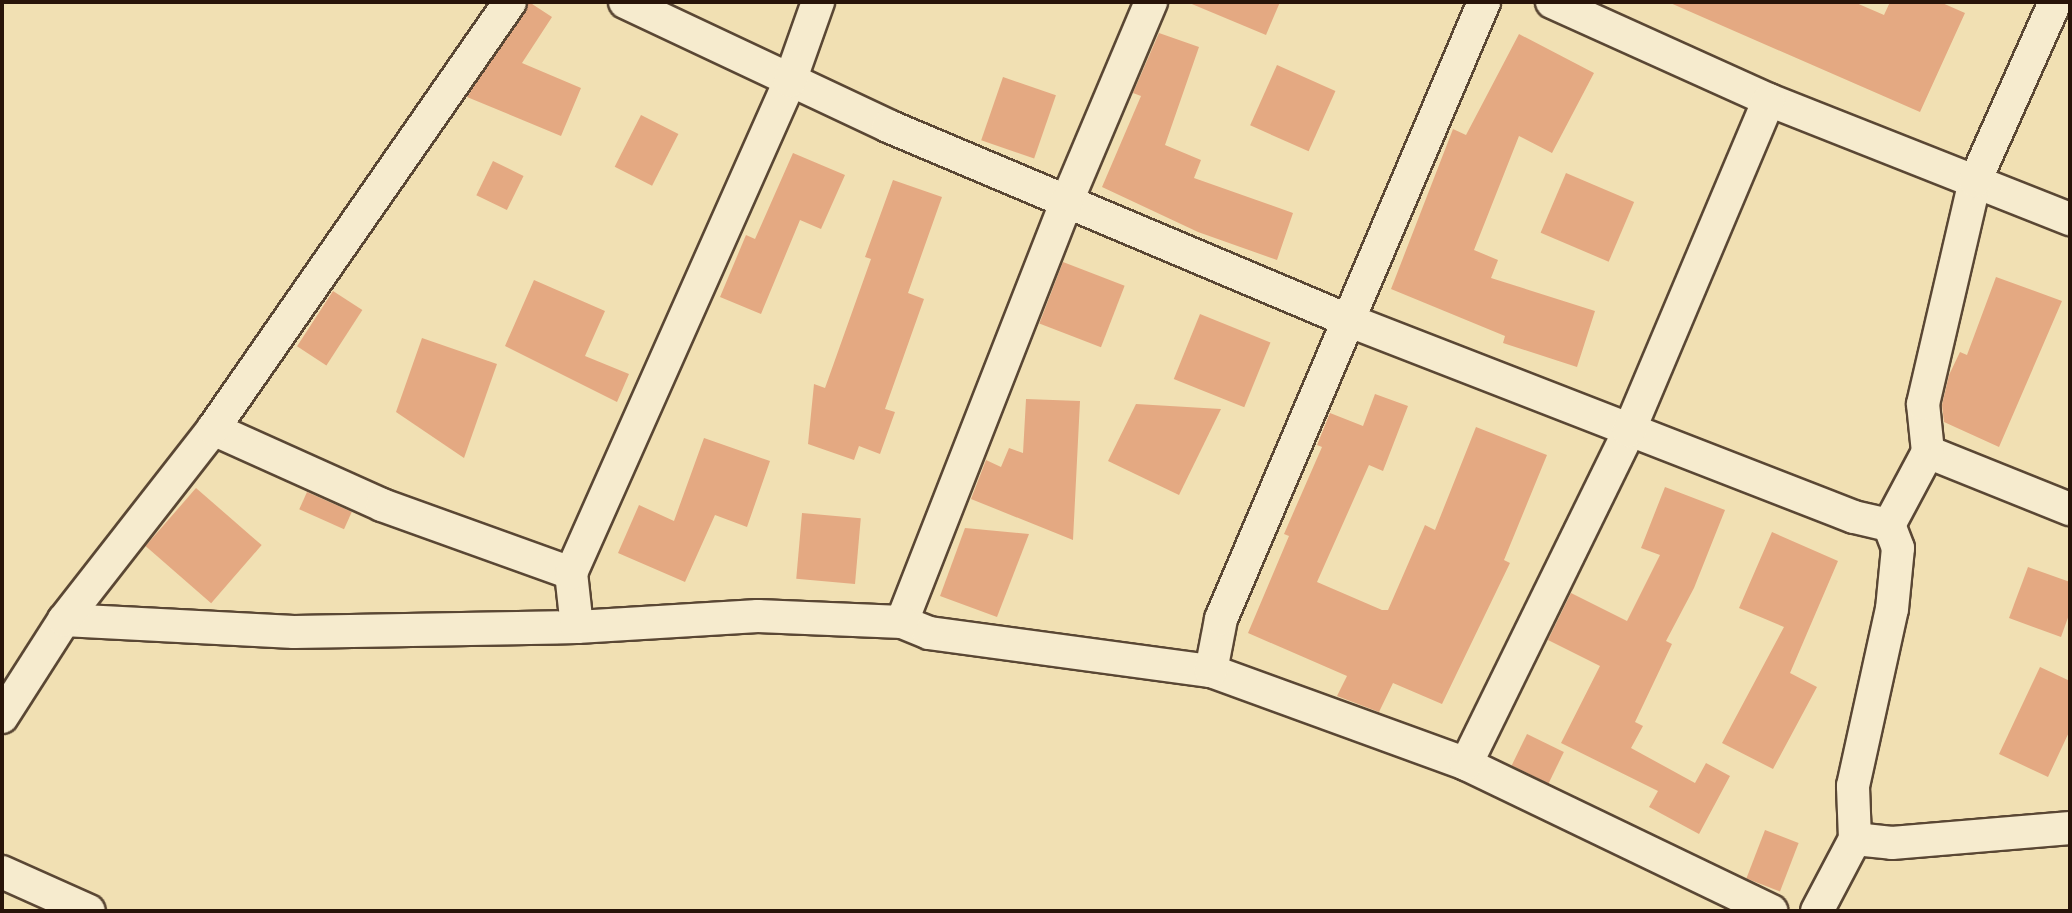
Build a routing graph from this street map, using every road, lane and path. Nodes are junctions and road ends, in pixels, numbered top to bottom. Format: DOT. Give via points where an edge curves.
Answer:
graph roads {
  1 [pos="510,2"];
  2 [pos="625,2"];
  3 [pos="818,2"];
  4 [pos="1151,2"];
  5 [pos="1484,2"];
  6 [pos="1552,2"];
  7 [pos="2055,2"];
  8 [pos="790,81"];
  9 [pos="1769,100"];
  10 [pos="1975,181"];
  11 [pos="1066,203"];
  12 [pos="2070,219"];
  13 [pos="1345,319"];
  14 [pos="213,429"];
  15 [pos="1629,431"];
  16 [pos="1928,452"];
  17 [pos="2070,509"];
  18 [pos="1889,525"];
  19 [pos="571,573"];
  20 [pos="64,620"];
  21 [pos="902,622"];
  22 [pos="577,627"];
  23 [pos="1211,671"];
  24 [pos="2,717"];
  25 [pos="1466,764"];
  26 [pos="2070,828"];
  27 [pos="1855,839"];
  28 [pos="2,872"];
  29 [pos="79,909"];
  30 [pos="1771,911"];
  31 [pos="1817,911"];
  1 -- 14 [label="street"];
  2 -- 8 [label="street"];
  3 -- 8 [label="street"];
  4 -- 11 [label="street"];
  5 -- 13 [label="street"];
  6 -- 9 [label="street"];
  7 -- 10 [label="street"];
  8 -- 11 [label="street"];
  8 -- 19 [label="street"];
  9 -- 10 [label="street"];
  9 -- 15 [label="street"];
  10 -- 12 [label="street"];
  10 -- 16 [label="street" via="1923,404"];
  11 -- 13 [label="street"];
  11 -- 21 [label="street"];
  13 -- 15 [label="street"];
  13 -- 23 [label="street" via="1221,619"];
  14 -- 19 [label="street" via="382,505"];
  14 -- 20 [label="street"];
  15 -- 18 [label="street" via="1854,517"];
  15 -- 25 [label="street"];
  16 -- 17 [label="street"];
  16 -- 18 [label="street"];
  18 -- 27 [label="street" via="1898,548 1892,609 1853,786"];
  19 -- 22 [label="street"];
  20 -- 22 [label="street" via="294,632"];
  20 -- 24 [label="street"];
  21 -- 22 [label="street" via="758,616"];
  21 -- 23 [label="street" via="929,633"];
  23 -- 25 [label="street"];
  25 -- 30 [label="street"];
  26 -- 27 [label="street" via="1892,843"];
  27 -- 31 [label="street"];
  28 -- 29 [label="street"];
}
